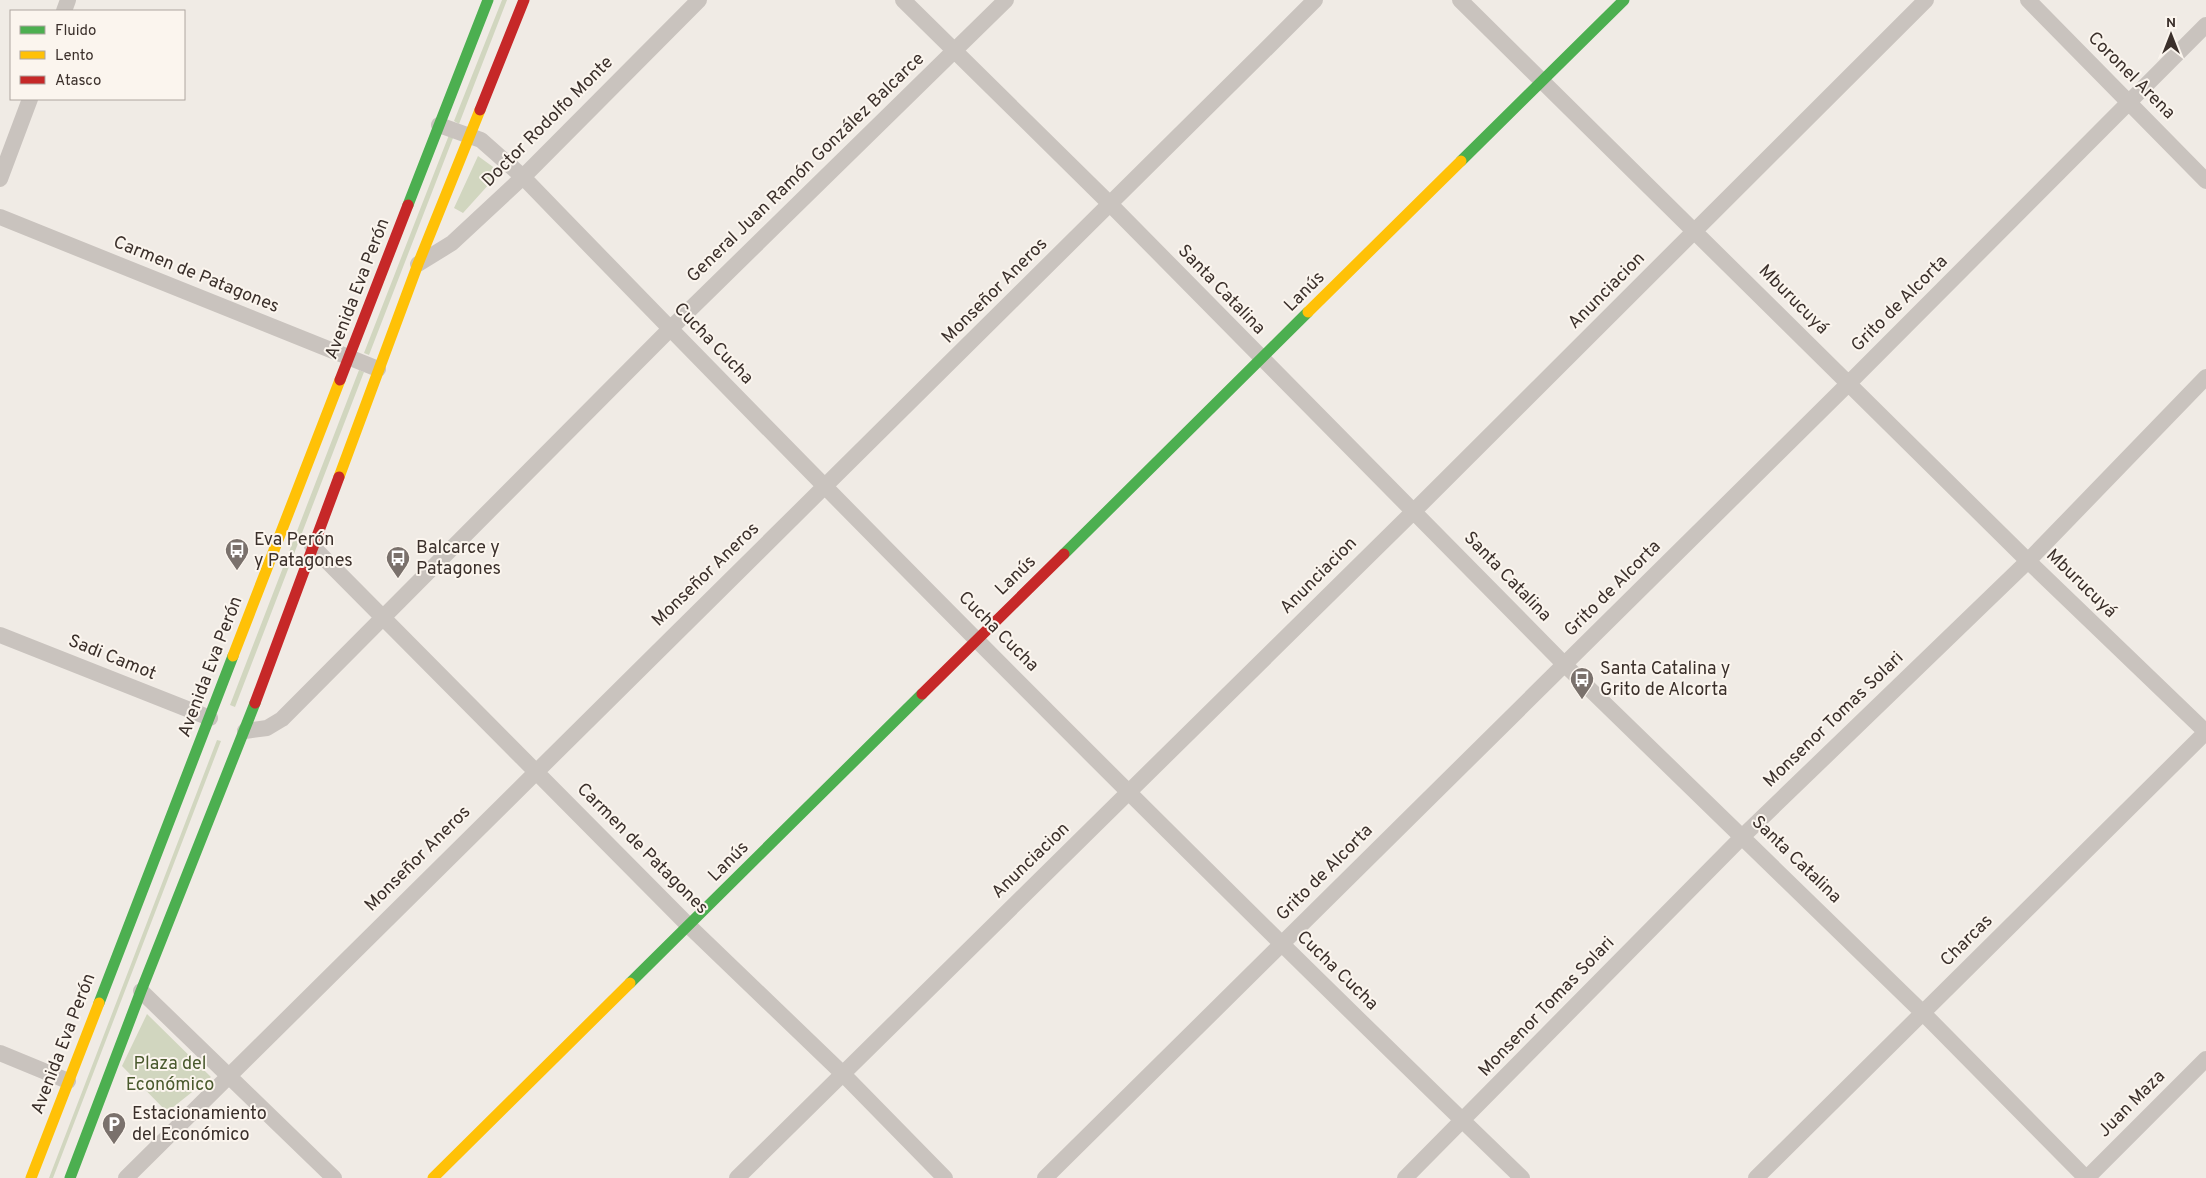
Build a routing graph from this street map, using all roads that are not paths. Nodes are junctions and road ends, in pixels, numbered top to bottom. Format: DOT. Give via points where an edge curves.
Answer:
graph roads {
  1 [pos="488,0"];
  2 [pos="524,0"];
  3 [pos="699,0"];
  4 [pos="903,0"];
  5 [pos="1006,0"];
  6 [pos="1315,0"];
  7 [pos="1460,0"];
  8 [pos="1624,0"];
  9 [pos="1926,0"];
  10 [pos="2028,0"];
  11 [pos="2206,25"];
  12 [pos="954,52"];
  13 [pos="1542,82"];
  14 [pos="30,100"];
  15 [pos="2129,102"];
  16 [pos="439,125"];
  17 [pos="470,136"];
  18 [pos="523,177"];
  19 [pos="0,179"];
  20 [pos="2206,181"];
  21 [pos="1111,205"];
  22 [pos="0,217"];
  23 [pos="1695,232"];
  24 [pos="418,264"];
  25 [pos="670,329"];
  26 [pos="350,358"];
  27 [pos="1262,360"];
  28 [pos="378,369"];
  29 [pos="2206,377"];
  30 [pos="1848,384"];
  31 [pos="824,487"];
  32 [pos="1414,511"];
  33 [pos="312,546"];
  34 [pos="2028,561"];
  35 [pos="382,618"];
  36 [pos="0,635"];
  37 [pos="977,638"];
  38 [pos="1565,665"];
  39 [pos="210,718"];
  40 [pos="245,731"];
  41 [pos="2206,732"];
  42 [pos="536,770"];
  43 [pos="1129,792"];
  44 [pos="1743,836"];
  45 [pos="689,926"];
  46 [pos="1281,944"];
  47 [pos="141,991"];
  48 [pos="1923,1013"];
  49 [pos="0,1053"];
  50 [pos="2206,1059"];
  51 [pos="842,1073"];
  52 [pos="228,1076"];
  53 [pos="68,1081"];
  54 [pos="1463,1121"];
  55 [pos="31,1178"];
  56 [pos="70,1178"];
  57 [pos="126,1178"];
  58 [pos="334,1178"];
  59 [pos="434,1178"];
  60 [pos="737,1178"];
  61 [pos="945,1178"];
  62 [pos="1045,1178"];
  63 [pos="1405,1178"];
  64 [pos="1522,1178"];
  65 [pos="1756,1178"];
  66 [pos="2086,1178"];
  1 -- 16 [label="main road, Avenida Eva Perón"];
  2 -- 17 [label="main road"];
  3 -- 18 [label="street, Doctor Rodolfo Monte"];
  4 -- 12 [label="street, Santa Catalina"];
  5 -- 12 [label="street, General Juan Ramón González Balcarce"];
  6 -- 21 [label="street, Monseñor Aneros"];
  7 -- 13 [label="street, Mburucuyá"];
  8 -- 13 [label="main road, Lanús"];
  9 -- 23 [label="street, Anunciacion"];
  10 -- 15 [label="street, Coronel Arena"];
  11 -- 15 [label="street, Grito de Alcorta"];
  12 -- 21 [label="street, Santa Catalina"];
  12 -- 25 [label="street, General Juan Ramón González Balcarce"];
  13 -- 23 [label="street, Mburucuyá"];
  13 -- 27 [label="main road, Lanús"];
  14 -- 19 [label="street"];
  15 -- 20 [label="street, Coronel Arena"];
  15 -- 30 [label="street, Grito de Alcorta"];
  16 -- 17 [label="street, Cucha Cucha"];
  16 -- 26 [label="main road, Avenida Eva Perón"];
  17 -- 18 [label="street, Cucha Cucha" via="481,140"];
  17 -- 24 [label="main road"];
  18 -- 24 [label="street, Doctor Rodolfo Monte" via="452,244"];
  18 -- 25 [label="street, Cucha Cucha"];
  21 -- 27 [label="street, Santa Catalina"];
  21 -- 31 [label="street, Monseñor Aneros"];
  22 -- 26 [label="street, Carmen de Patagones"];
  23 -- 30 [label="street, Mburucuyá"];
  23 -- 32 [label="street, Anunciacion"];
  24 -- 28 [label="main road"];
  25 -- 31 [label="street, Cucha Cucha"];
  25 -- 35 [label="street, General Juan Ramón González Balcarce"];
  26 -- 28 [label="street, Carmen de Patagones"];
  26 -- 39 [label="main road, Avenida Eva Perón"];
  27 -- 32 [label="street, Santa Catalina"];
  27 -- 37 [label="main road, Lanús"];
  28 -- 33 [label="main road"];
  29 -- 34 [label="street, Monsenor Tomas Solari"];
  30 -- 34 [label="street, Mburucuyá"];
  30 -- 38 [label="street, Grito de Alcorta"];
  31 -- 37 [label="street, Cucha Cucha"];
  31 -- 42 [label="street, Monseñor Aneros"];
  32 -- 38 [label="street, Santa Catalina"];
  32 -- 43 [label="street, Anunciacion"];
  33 -- 35 [label="street, Carmen de Patagones"];
  33 -- 40 [label="main road"];
  34 -- 41 [label="street, Mburucuyá"];
  34 -- 44 [label="street, Monsenor Tomas Solari"];
  35 -- 40 [label="street, General Juan Ramón González Balcarce" via="282,719 267,728"];
  35 -- 42 [label="street, Carmen de Patagones"];
  36 -- 39 [label="street, Sadi Camot"];
  37 -- 43 [label="street, Cucha Cucha"];
  37 -- 45 [label="main road, Lanús"];
  38 -- 44 [label="street, Santa Catalina"];
  38 -- 46 [label="street, Grito de Alcorta"];
  39 -- 53 [label="main road, Avenida Eva Perón"];
  40 -- 47 [label="main road"];
  41 -- 48 [label="street, Charcas"];
  42 -- 45 [label="street, Carmen de Patagones"];
  42 -- 52 [label="street, Monseñor Aneros"];
  43 -- 46 [label="street, Cucha Cucha"];
  43 -- 51 [label="street, Anunciacion"];
  44 -- 48 [label="street, Santa Catalina"];
  44 -- 54 [label="street, Monsenor Tomas Solari"];
  45 -- 51 [label="street, Carmen de Patagones"];
  45 -- 59 [label="main road, Lanús"];
  46 -- 54 [label="street, Cucha Cucha"];
  46 -- 62 [label="street, Grito de Alcorta"];
  47 -- 52 [label="street"];
  47 -- 56 [label="main road"];
  48 -- 65 [label="street, Charcas"];
  48 -- 66 [label="street, Santa Catalina"];
  49 -- 53 [label="street"];
  50 -- 66 [label="street, Juan Maza"];
  51 -- 60 [label="street, Anunciacion"];
  51 -- 61 [label="street, Carmen de Patagones"];
  52 -- 57 [label="street, Monseñor Aneros"];
  52 -- 58 [label="street"];
  53 -- 55 [label="main road, Avenida Eva Perón"];
  54 -- 63 [label="street, Monsenor Tomas Solari"];
  54 -- 64 [label="street, Cucha Cucha"];
}
